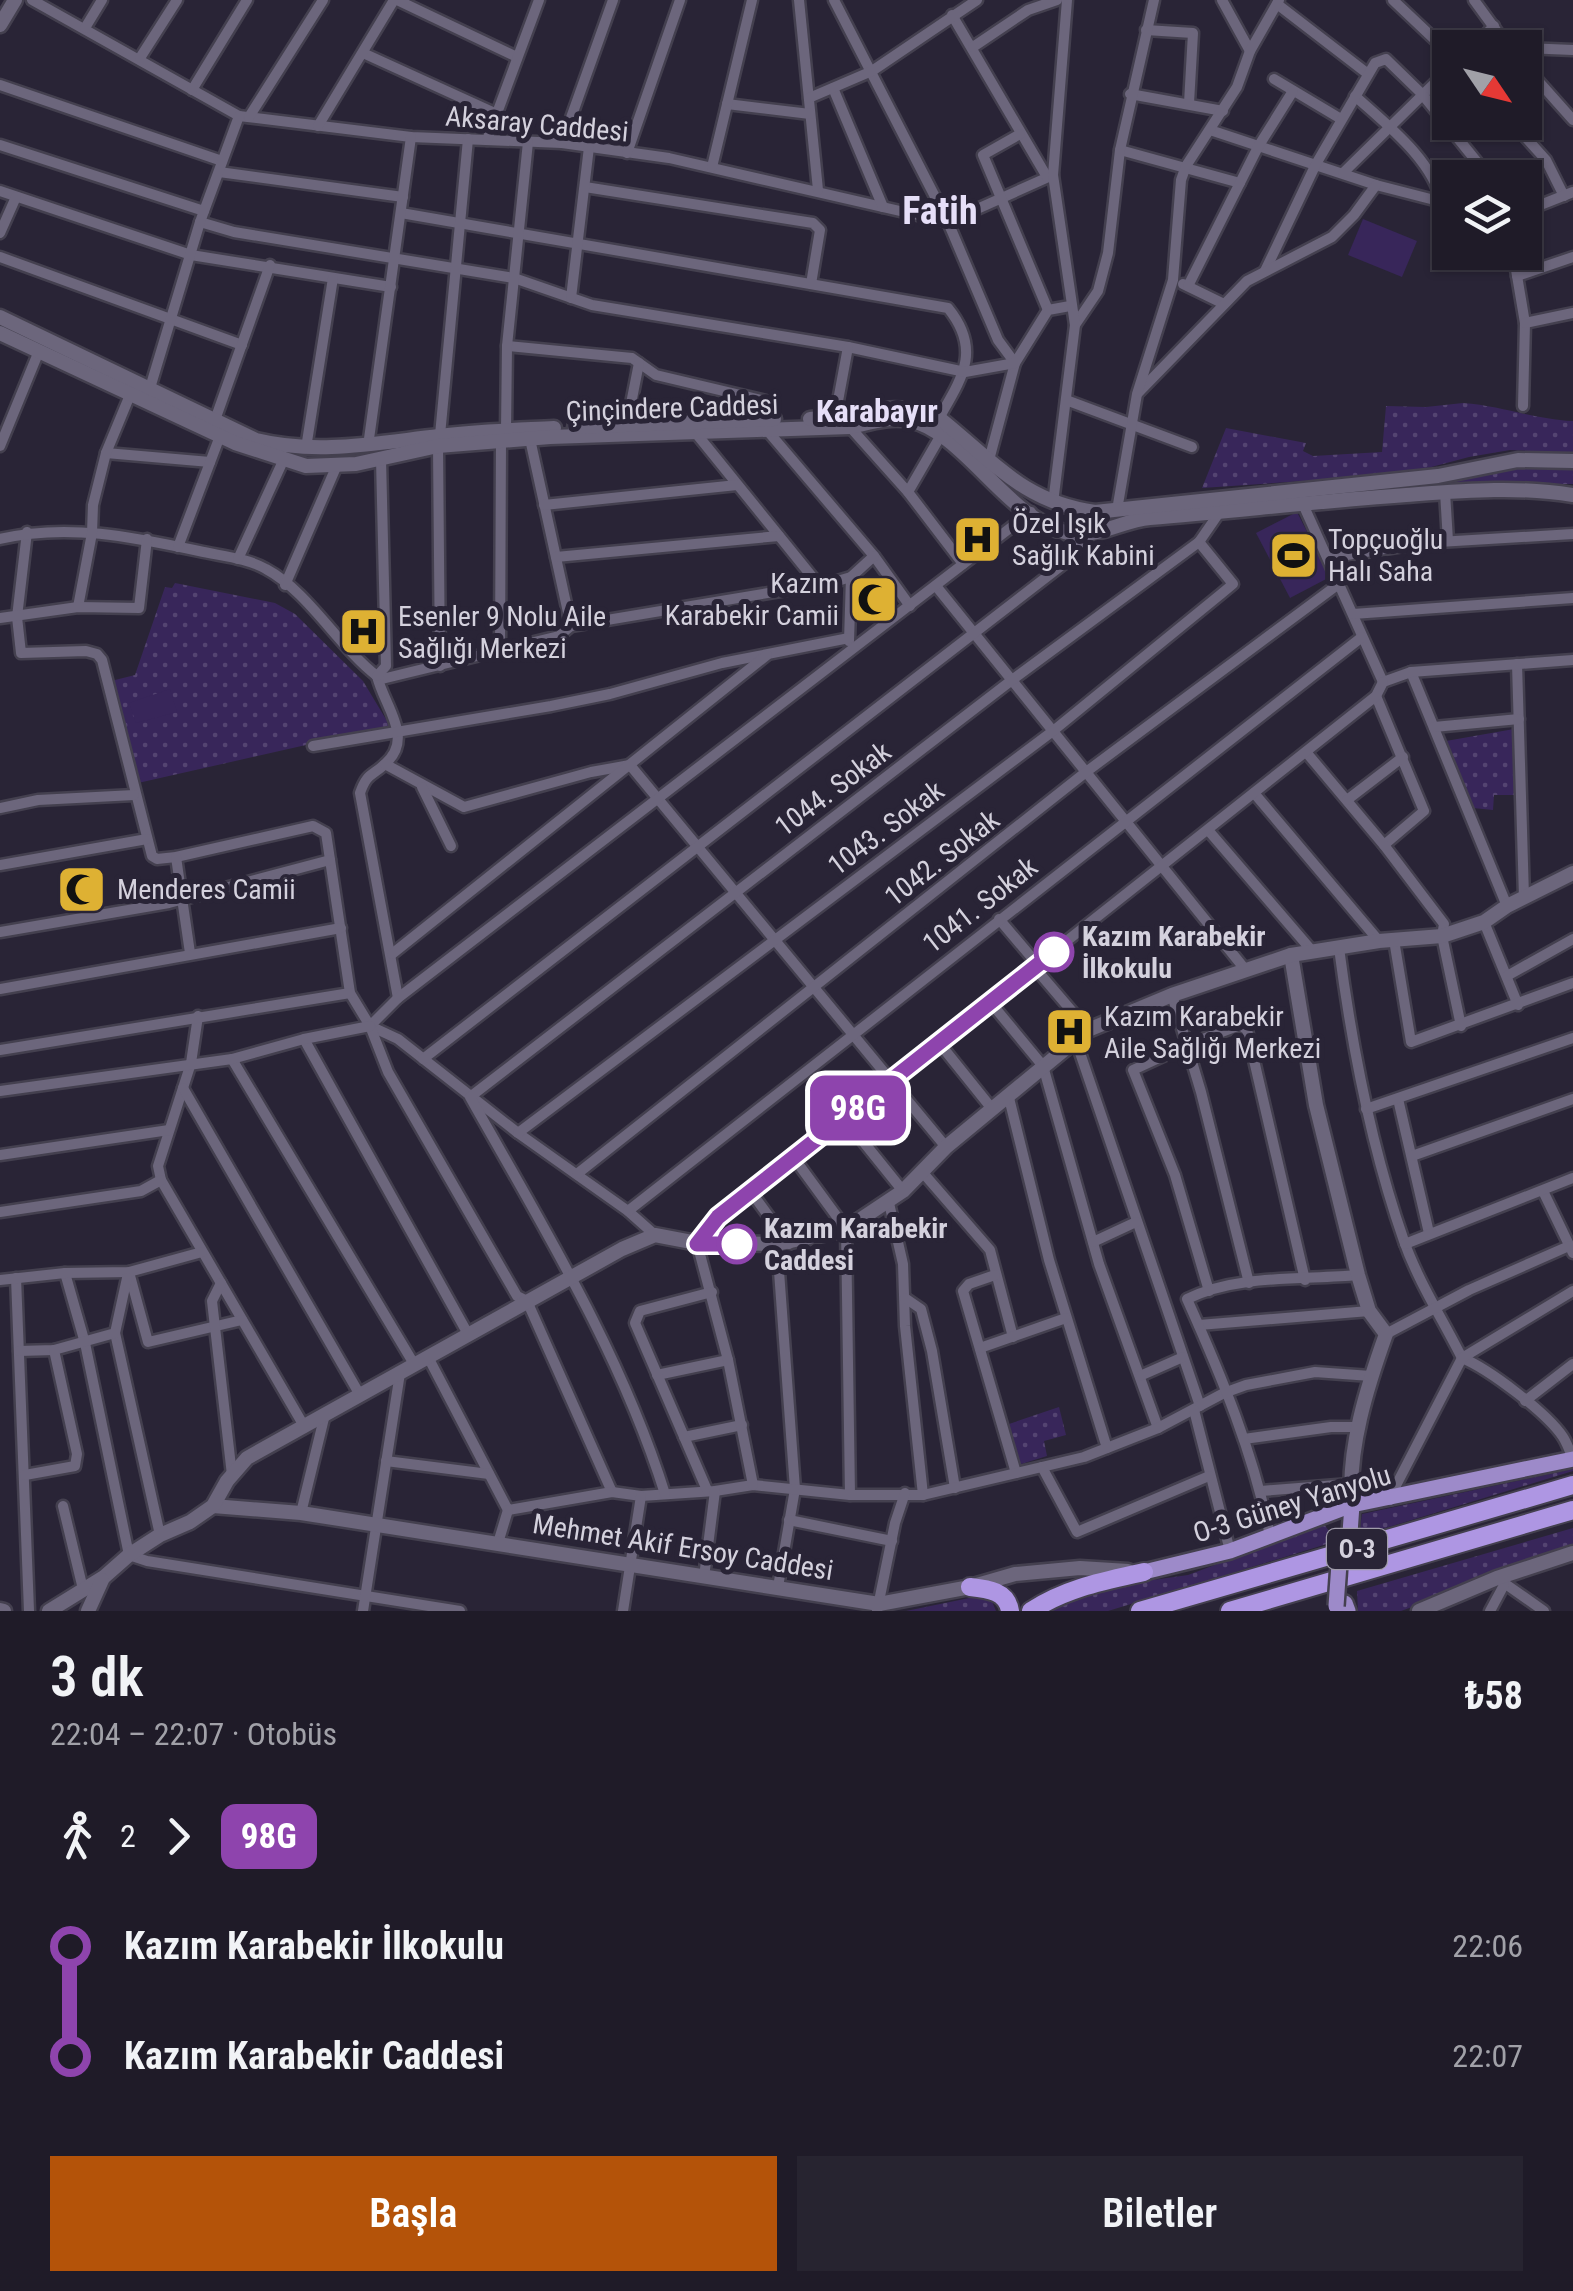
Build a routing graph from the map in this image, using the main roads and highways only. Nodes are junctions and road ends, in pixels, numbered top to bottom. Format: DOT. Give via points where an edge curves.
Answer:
graph roads {
  1 [pos="15,0"];
  2 [pos="0,25"];
  3 [pos="0,317"];
  4 [pos="0,333"];
  5 [pos="139,388"];
  6 [pos="768,424"];
  7 [pos="503,436"];
  8 [pos="439,440"];
  9 [pos="1573,461"];
  10 [pos="1573,495"];
  11 [pos="1573,873"];
  12 [pos="1291,955"];
  13 [pos="1573,1459"];
  14 [pos="1350,1484"];
  15 [pos="1573,1485"];
  16 [pos="1390,1496"];
  17 [pos="212,1506"];
  18 [pos="1352,1506"];
  19 [pos="1573,1510"];
  20 [pos="1324,1514"];
  21 [pos="1345,1534"];
  22 [pos="1573,1554"];
  23 [pos="1144,1572"];
  24 [pos="104,1577"];
  25 [pos="970,1587"];
  26 [pos="878,1608"];
  27 [pos="1341,1608"];
  28 [pos="49,1611"];
  29 [pos="88,1611"];
  30 [pos="1010,1611"];
  31 [pos="1031,1611"];
  32 [pos="1140,1611"];
  33 [pos="1230,1611"];
  34 [pos="1419,1611"];
  1 -- 2 [label="main road"];
  3 -- 5 [label="main road, Çinçindere Caddesi"];
  4 -- 5 [label="main road, Çinçindere Caddesi"];
  5 -- 8 [label="main road, Çinçindere Caddesi" via="287,448"];
  5 -- 8 [label="main road, Çinçindere Caddesi" via="220,436 306,466 381,459"];
  6 -- 7 [label="main road, Çinçindere Caddesi" via="628,424"];
  6 -- 7 [label="main road, Çinçindere Caddesi"];
  6 -- 9 [label="main road, Çinçindere Caddesi" via="903,407 939,418 1024,489 1096,512 1438,476 1518,460"];
  6 -- 10 [label="main road, Çinçindere Caddesi" via="850,427 906,419 941,435 995,486 1072,534 1140,519 1302,502 1445,492"];
  7 -- 8 [label="main road, Çinçindere Caddesi"];
  11 -- 12 [label="main road" via="1484,922 1442,936"];
  12 -- 14 [label="main road" via="1316,1105 1358,1275 1369,1312 1386,1334"];
  12 -- 17 [label="main road" via="1088,1030 946,1147 903,1192 846,1229 783,1244 697,1244 655,1234 570,1276 246,1458"];
  13 -- 16 [label="main road, O-3 Güney Yanyolu"];
  14 -- 16 [label="main road"];
  14 -- 18 [label="main road"];
  15 -- 32 [label="highway, O-3"];
  16 -- 18 [label="main road, O-3 Güney Yanyolu"];
  17 -- 24 [label="main road"];
  17 -- 26 [label="main road, Mehmet Akif Ersoy Caddesi" via="498,1543"];
  18 -- 20 [label="main road, O-3 Güney Yanyolu"];
  18 -- 21 [label="main road"];
  19 -- 33 [label="highway, O-3"];
  20 -- 21 [label="main road"];
  20 -- 23 [label="main road, O-3 Güney Yanyolu" via="1230,1551"];
  21 -- 27 [label="main road, bridge"];
  22 -- 34 [label="main road"];
  23 -- 25 [label="main road, Mehmet Akif Ersoy Caddesi" via="1051,1570"];
  23 -- 31 [label="highway" via="1069,1590"];
  24 -- 28 [label="main road"];
  24 -- 29 [label="main road"];
  25 -- 26 [label="main road, Mehmet Akif Ersoy Caddesi"];
  25 -- 30 [label="highway" via="998,1593"];
}
